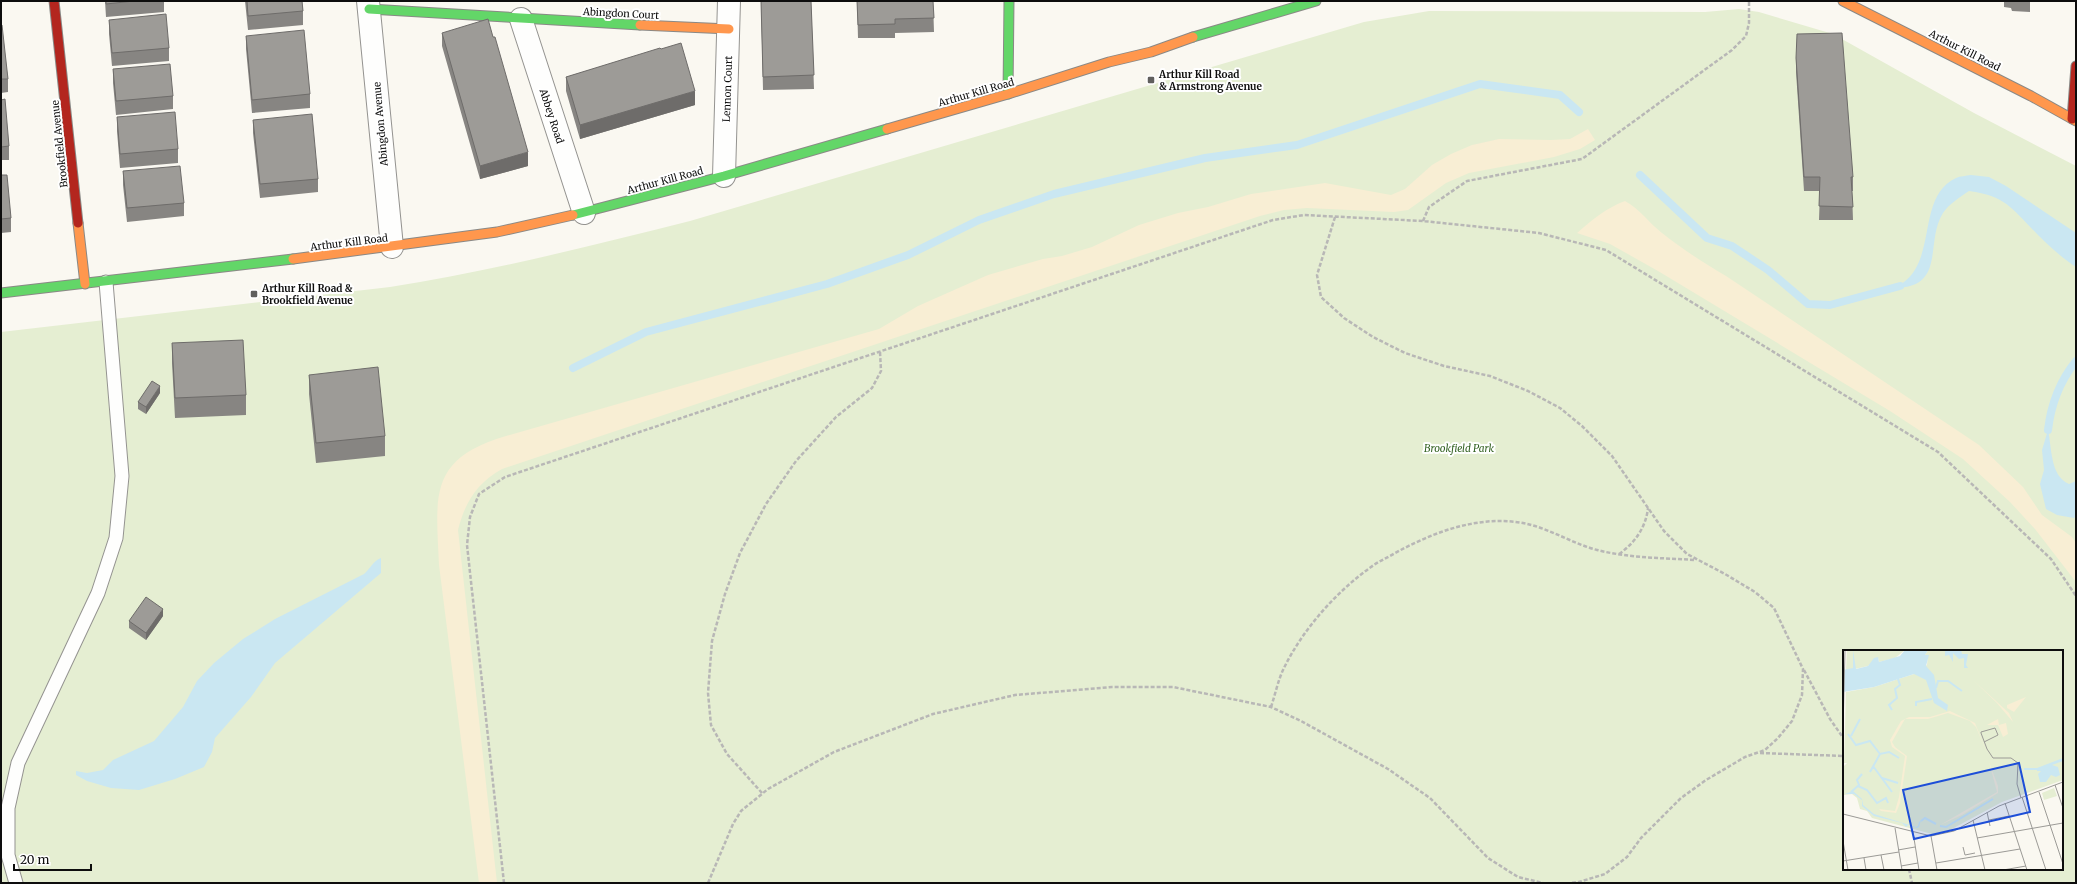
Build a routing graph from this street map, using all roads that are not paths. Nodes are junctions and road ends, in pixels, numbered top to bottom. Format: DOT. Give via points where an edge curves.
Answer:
graph roads {
  1 [pos="54,1"];
  2 [pos="729,1"];
  3 [pos="1009,1"];
  4 [pos="1316,1"];
  5 [pos="1843,1"];
  6 [pos="369,5"];
  7 [pos="521,19"];
  8 [pos="729,28"];
  9 [pos="2076,66"];
  10 [pos="1008,94"];
  11 [pos="2074,120"];
  12 [pos="724,176"];
  13 [pos="584,213"];
  14 [pos="392,247"];
  15 [pos="106,282"];
  16 [pos="85,284"];
  17 [pos="1,293"];
  18 [pos="16,883"];
  1 -- 16 [label="street, Brookfield Avenue"];
  2 -- 8 [label="street, Lennon Court"];
  3 -- 10 [label="street"];
  4 -- 10 [label="street, Arthur Kill Road" via="1185,38 1152,52 1109,62"];
  5 -- 11 [label="street, Arthur Kill Road"];
  6 -- 7 [label="street, Abingdon Court"];
  6 -- 14 [label="street, Abingdon Avenue"];
  7 -- 8 [label="street, Abingdon Court"];
  7 -- 13 [label="street, Abbey Road"];
  8 -- 12 [label="street, Lennon Court"];
  9 -- 11 [label="street"];
  10 -- 12 [label="street, Arthur Kill Road"];
  12 -- 13 [label="street, Arthur Kill Road"];
  13 -- 14 [label="street, Arthur Kill Road" via="498,232"];
  14 -- 15 [label="street, Arthur Kill Road"];
  15 -- 16 [label="street, Arthur Kill Road"];
  15 -- 18 [label="lane" via="122,476 116,538 98,593 18,763 8,808 8,855"];
  16 -- 17 [label="street, Arthur Kill Road"];
}
